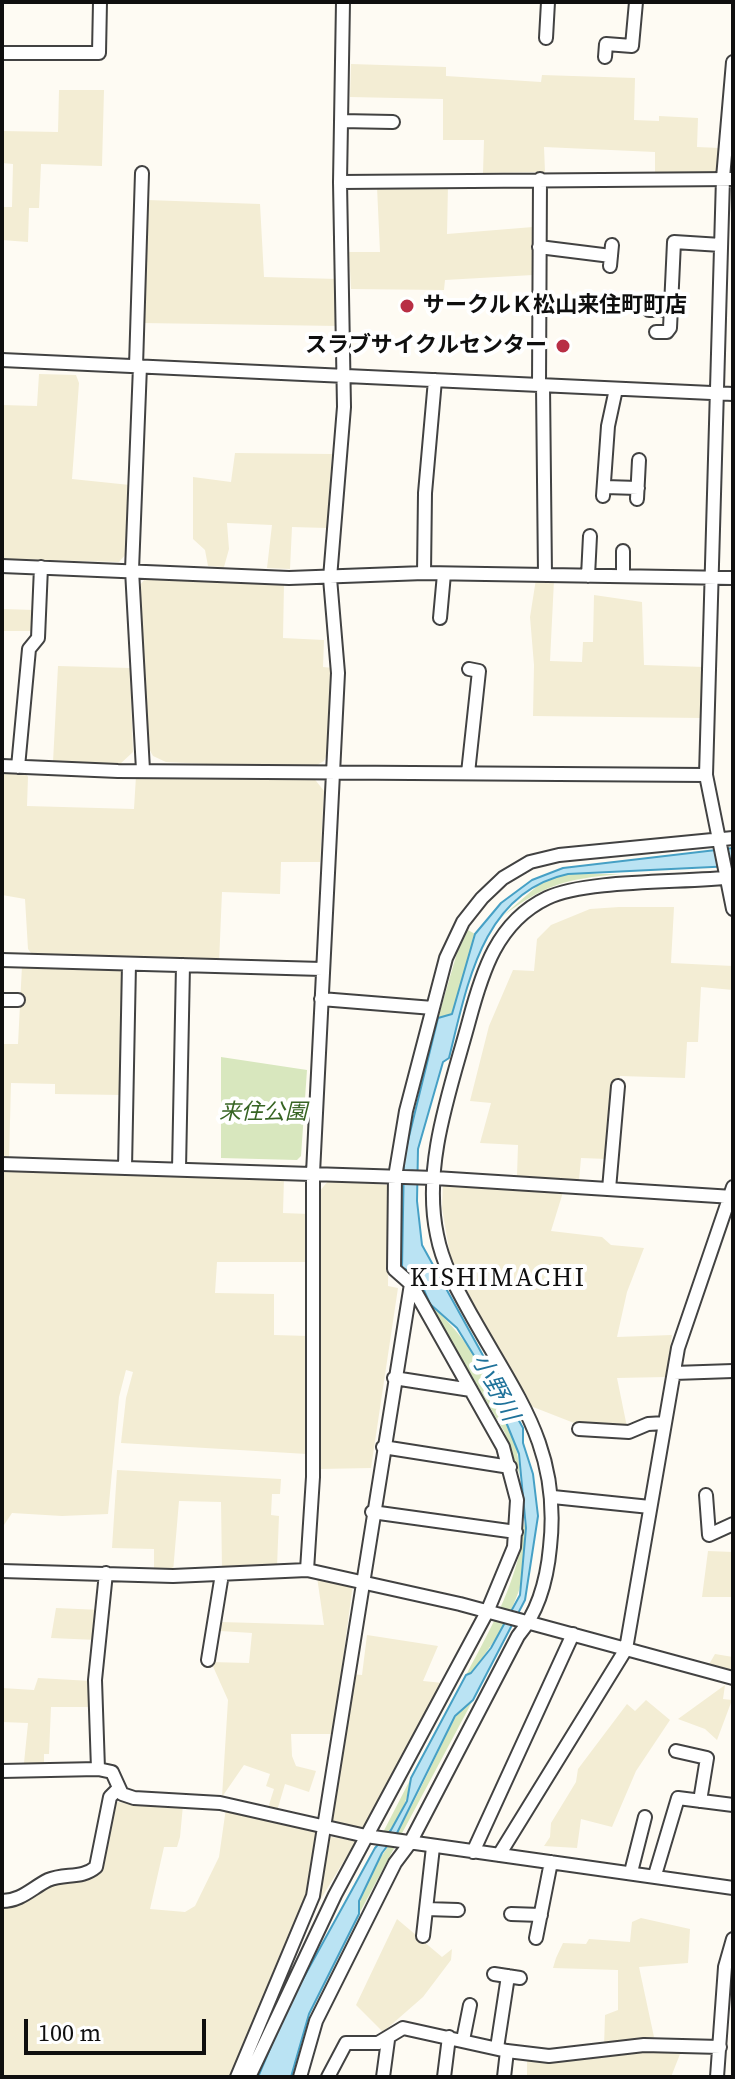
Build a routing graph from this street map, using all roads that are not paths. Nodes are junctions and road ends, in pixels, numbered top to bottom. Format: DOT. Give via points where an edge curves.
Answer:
graph roads {
  1 [pos="100,2"];
  2 [pos="343,2"];
  3 [pos="548,2"];
  4 [pos="636,2"];
  5 [pos="546,38"];
  6 [pos="2,53"];
  7 [pos="605,57"];
  8 [pos="733,62"];
  9 [pos="732,91"];
  10 [pos="341,121"];
  11 [pos="393,122"];
  12 [pos="142,173"];
  13 [pos="728,178"];
  14 [pos="540,179"];
  15 [pos="340,182"];
  16 [pos="539,247"];
  17 [pos="725,250"];
  18 [pos="611,256"];
  19 [pos="649,310"];
  20 [pos="671,310"];
  21 [pos="656,332"];
  22 [pos="2,360"];
  23 [pos="138,366"];
  24 [pos="344,376"];
  25 [pos="435,380"];
  26 [pos="541,385"];
  27 [pos="616,389"];
  28 [pos="718,393"];
  29 [pos="733,394"];
  30 [pos="639,460"];
  31 [pos="590,536"];
  32 [pos="623,551"];
  33 [pos="2,566"];
  34 [pos="41,567"];
  35 [pos="132,570"];
  36 [pos="424,573"];
  37 [pos="444,574"];
  38 [pos="545,575"];
  39 [pos="588,576"];
  40 [pos="623,576"];
  41 [pos="713,577"];
  42 [pos="330,578"];
  43 [pos="733,578"];
  44 [pos="440,618"];
  45 [pos="469,669"];
  46 [pos="2,766"];
  47 [pos="18,767"];
  48 [pos="143,770"];
  49 [pos="333,771"];
  50 [pos="468,773"];
  51 [pos="706,775"];
  52 [pos="733,838"];
  53 [pos="719,843"];
  54 [pos="728,876"];
  55 [pos="733,909"];
  56 [pos="2,960"];
  57 [pos="129,964"];
  58 [pos="183,965"];
  59 [pos="322,969"];
  60 [pos="321,999"];
  61 [pos="2,1000"];
  62 [pos="18,1000"];
  63 [pos="433,1008"];
  64 [pos="618,1086"];
  65 [pos="2,1164"];
  66 [pos="125,1168"];
  67 [pos="179,1169"];
  68 [pos="313,1173"];
  69 [pos="397,1177"];
  70 [pos="432,1178"];
  71 [pos="609,1189"];
  72 [pos="732,1194"];
  73 [pos="411,1284"];
  74 [pos="733,1371"];
  75 [pos="674,1373"];
  76 [pos="394,1378"];
  77 [pos="471,1390"];
  78 [pos="665,1423"];
  79 [pos="579,1429"];
  80 [pos="383,1447"];
  81 [pos="510,1467"];
  82 [pos="706,1495"];
  83 [pos="553,1497"];
  84 [pos="650,1507"];
  85 [pos="372,1512"];
  86 [pos="733,1524"];
  87 [pos="516,1532"];
  88 [pos="307,1570"];
  89 [pos="2,1571"];
  90 [pos="106,1573"];
  91 [pos="222,1574"];
  92 [pos="362,1580"];
  93 [pos="489,1612"];
  94 [pos="527,1622"];
  95 [pos="573,1634"];
  96 [pos="626,1649"];
  97 [pos="208,1660"];
  98 [pos="733,1678"];
  99 [pos="683,1749"];
  100 [pos="98,1769"];
  101 [pos="2,1771"];
  102 [pos="119,1788"];
  103 [pos="700,1801"];
  104 [pos="733,1805"];
  105 [pos="645,1817"];
  106 [pos="323,1828"];
  107 [pos="370,1836"];
  108 [pos="407,1843"];
  109 [pos="433,1847"];
  110 [pos="473,1852"];
  111 [pos="499,1855"];
  112 [pos="551,1862"];
  113 [pos="631,1872"];
  114 [pos="655,1875"];
  115 [pos="733,1888"];
  116 [pos="2,1901"];
  117 [pos="426,1909"];
  118 [pos="458,1910"];
  119 [pos="511,1914"];
  120 [pos="541,1915"];
  121 [pos="423,1936"];
  122 [pos="536,1938"];
  123 [pos="733,1939"];
  124 [pos="494,1974"];
  125 [pos="470,2005"];
  126 [pos="449,2037"];
  127 [pos="388,2040"];
  128 [pos="463,2040"];
  129 [pos="720,2047"];
  130 [pos="502,2050"];
  131 [pos="237,2077"];
  132 [pos="249,2077"];
  133 [pos="300,2077"];
  134 [pos="328,2077"];
  135 [pos="383,2077"];
  136 [pos="444,2077"];
  137 [pos="504,2077"];
  138 [pos="717,2077"];
  1 -- 6 [label="street" via="99,53"];
  2 -- 10 [label="street"];
  3 -- 5 [label="street"];
  4 -- 7 [label="street" via="632,46 606,44"];
  8 -- 9 [label="street"];
  9 -- 13 [label="street"];
  10 -- 11 [label="street"];
  10 -- 15 [label="street"];
  12 -- 23 [label="street"];
  13 -- 14 [label="street"];
  13 -- 17 [label="street"];
  14 -- 15 [label="street"];
  14 -- 16 [label="street"];
  15 -- 24 [label="street"];
  16 -- 18 [label="street"];
  16 -- 26 [label="street"];
  17 -- 20 [label="street" via="674,242"];
  17 -- 28 [label="street"];
  19 -- 20 [label="street"];
  20 -- 21 [label="street" via="670,328"];
  22 -- 23 [label="street"];
  23 -- 24 [label="street"];
  23 -- 35 [label="street"];
  24 -- 25 [label="street"];
  24 -- 42 [label="street"];
  25 -- 26 [label="street"];
  25 -- 36 [label="street"];
  26 -- 27 [label="street"];
  26 -- 38 [label="street"];
  27 -- 28 [label="street"];
  27 -- 30 [label="street" via="604,491 637,494"];
  28 -- 29 [label="street"];
  28 -- 41 [label="street"];
  31 -- 39 [label="street"];
  32 -- 40 [label="street"];
  33 -- 34 [label="street"];
  34 -- 35 [label="street"];
  34 -- 47 [label="street" via="38,638 29,649"];
  35 -- 42 [label="street"];
  35 -- 48 [label="street"];
  36 -- 37 [label="street"];
  36 -- 42 [label="street"];
  37 -- 38 [label="street"];
  37 -- 44 [label="street"];
  38 -- 39 [label="street"];
  39 -- 40 [label="street"];
  40 -- 41 [label="street"];
  41 -- 43 [label="street"];
  41 -- 51 [label="street"];
  42 -- 49 [label="street" via="338,673"];
  45 -- 50 [label="street" via="479,671"];
  46 -- 47 [label="street"];
  47 -- 48 [label="street"];
  48 -- 49 [label="street"];
  49 -- 50 [label="street"];
  49 -- 59 [label="street"];
  50 -- 51 [label="street"];
  51 -- 53 [label="street"];
  52 -- 53 [label="street"];
  53 -- 54 [label="street"];
  53 -- 63 [label="street" via="559,855 530,862 503,878 463,922 446,958"];
  54 -- 55 [label="street"];
  54 -- 70 [label="street" via="564,892 529,909 513,924 481,978"];
  56 -- 57 [label="street"];
  57 -- 58 [label="street"];
  57 -- 66 [label="street"];
  58 -- 59 [label="street"];
  58 -- 67 [label="street"];
  59 -- 60 [label="street"];
  60 -- 63 [label="street"];
  60 -- 68 [label="street"];
  61 -- 62 [label="street"];
  63 -- 69 [label="street" via="406,1111"];
  64 -- 71 [label="street"];
  65 -- 66 [label="street"];
  66 -- 67 [label="street"];
  67 -- 68 [label="street"];
  68 -- 69 [label="street"];
  68 -- 88 [label="street" via="314,1381"];
  69 -- 70 [label="street"];
  69 -- 73 [label="street" via="394,1269"];
  70 -- 71 [label="street"];
  70 -- 83 [label="street" via="436,1234 444,1261 539,1439"];
  71 -- 72 [label="street"];
  72 -- 75 [label="street" via="685,1322"];
  73 -- 76 [label="street"];
  73 -- 77 [label="street"];
  74 -- 75 [label="street"];
  75 -- 78 [label="street"];
  76 -- 77 [label="street"];
  76 -- 80 [label="street"];
  77 -- 81 [label="street"];
  78 -- 79 [label="street" via="629,1432"];
  78 -- 84 [label="street"];
  80 -- 81 [label="street"];
  80 -- 85 [label="street"];
  81 -- 87 [label="street"];
  82 -- 86 [label="street" via="709,1535"];
  83 -- 84 [label="street"];
  83 -- 94 [label="street" via="549,1564"];
  84 -- 96 [label="street"];
  85 -- 87 [label="street"];
  85 -- 92 [label="street"];
  87 -- 93 [label="street"];
  88 -- 91 [label="street"];
  88 -- 92 [label="street"];
  89 -- 90 [label="street"];
  90 -- 91 [label="street"];
  90 -- 100 [label="street" via="95,1680"];
  91 -- 97 [label="street"];
  92 -- 93 [label="street"];
  92 -- 106 [label="street"];
  93 -- 94 [label="street"];
  93 -- 107 [label="street"];
  94 -- 95 [label="street"];
  94 -- 108 [label="street"];
  95 -- 96 [label="street"];
  95 -- 110 [label="street"];
  96 -- 98 [label="street"];
  96 -- 111 [label="street"];
  99 -- 103 [label="street" via="707,1758"];
  100 -- 101 [label="street"];
  100 -- 102 [label="street" via="112,1772"];
  102 -- 106 [label="street" via="134,1798 220,1803"];
  102 -- 116 [label="street" via="110,1797 96,1867 87,1875 48,1880 24,1896"];
  103 -- 104 [label="street"];
  103 -- 114 [label="street" via="678,1798"];
  105 -- 113 [label="street"];
  106 -- 107 [label="street"];
  106 -- 131 [label="street" via="309,1907"];
  107 -- 108 [label="street"];
  107 -- 132 [label="street" via="294,1977"];
  108 -- 109 [label="street"];
  108 -- 133 [label="street" via="316,2021"];
  109 -- 110 [label="street"];
  109 -- 117 [label="street"];
  110 -- 111 [label="street"];
  111 -- 112 [label="street"];
  112 -- 113 [label="street"];
  112 -- 120 [label="street"];
  113 -- 114 [label="street"];
  114 -- 115 [label="street"];
  117 -- 118 [label="street"];
  117 -- 121 [label="street"];
  119 -- 120 [label="street"];
  120 -- 122 [label="street"];
  123 -- 129 [label="street" via="725,1967"];
  124 -- 130 [label="street" via="514,1977"];
  125 -- 128 [label="street"];
  126 -- 127 [label="street" via="403,2028"];
  126 -- 128 [label="street"];
  126 -- 136 [label="street"];
  127 -- 134 [label="street" via="346,2043"];
  127 -- 135 [label="street"];
  128 -- 130 [label="street"];
  129 -- 130 [label="street" via="644,2045 549,2056"];
  129 -- 138 [label="street"];
  130 -- 137 [label="street"];
}
